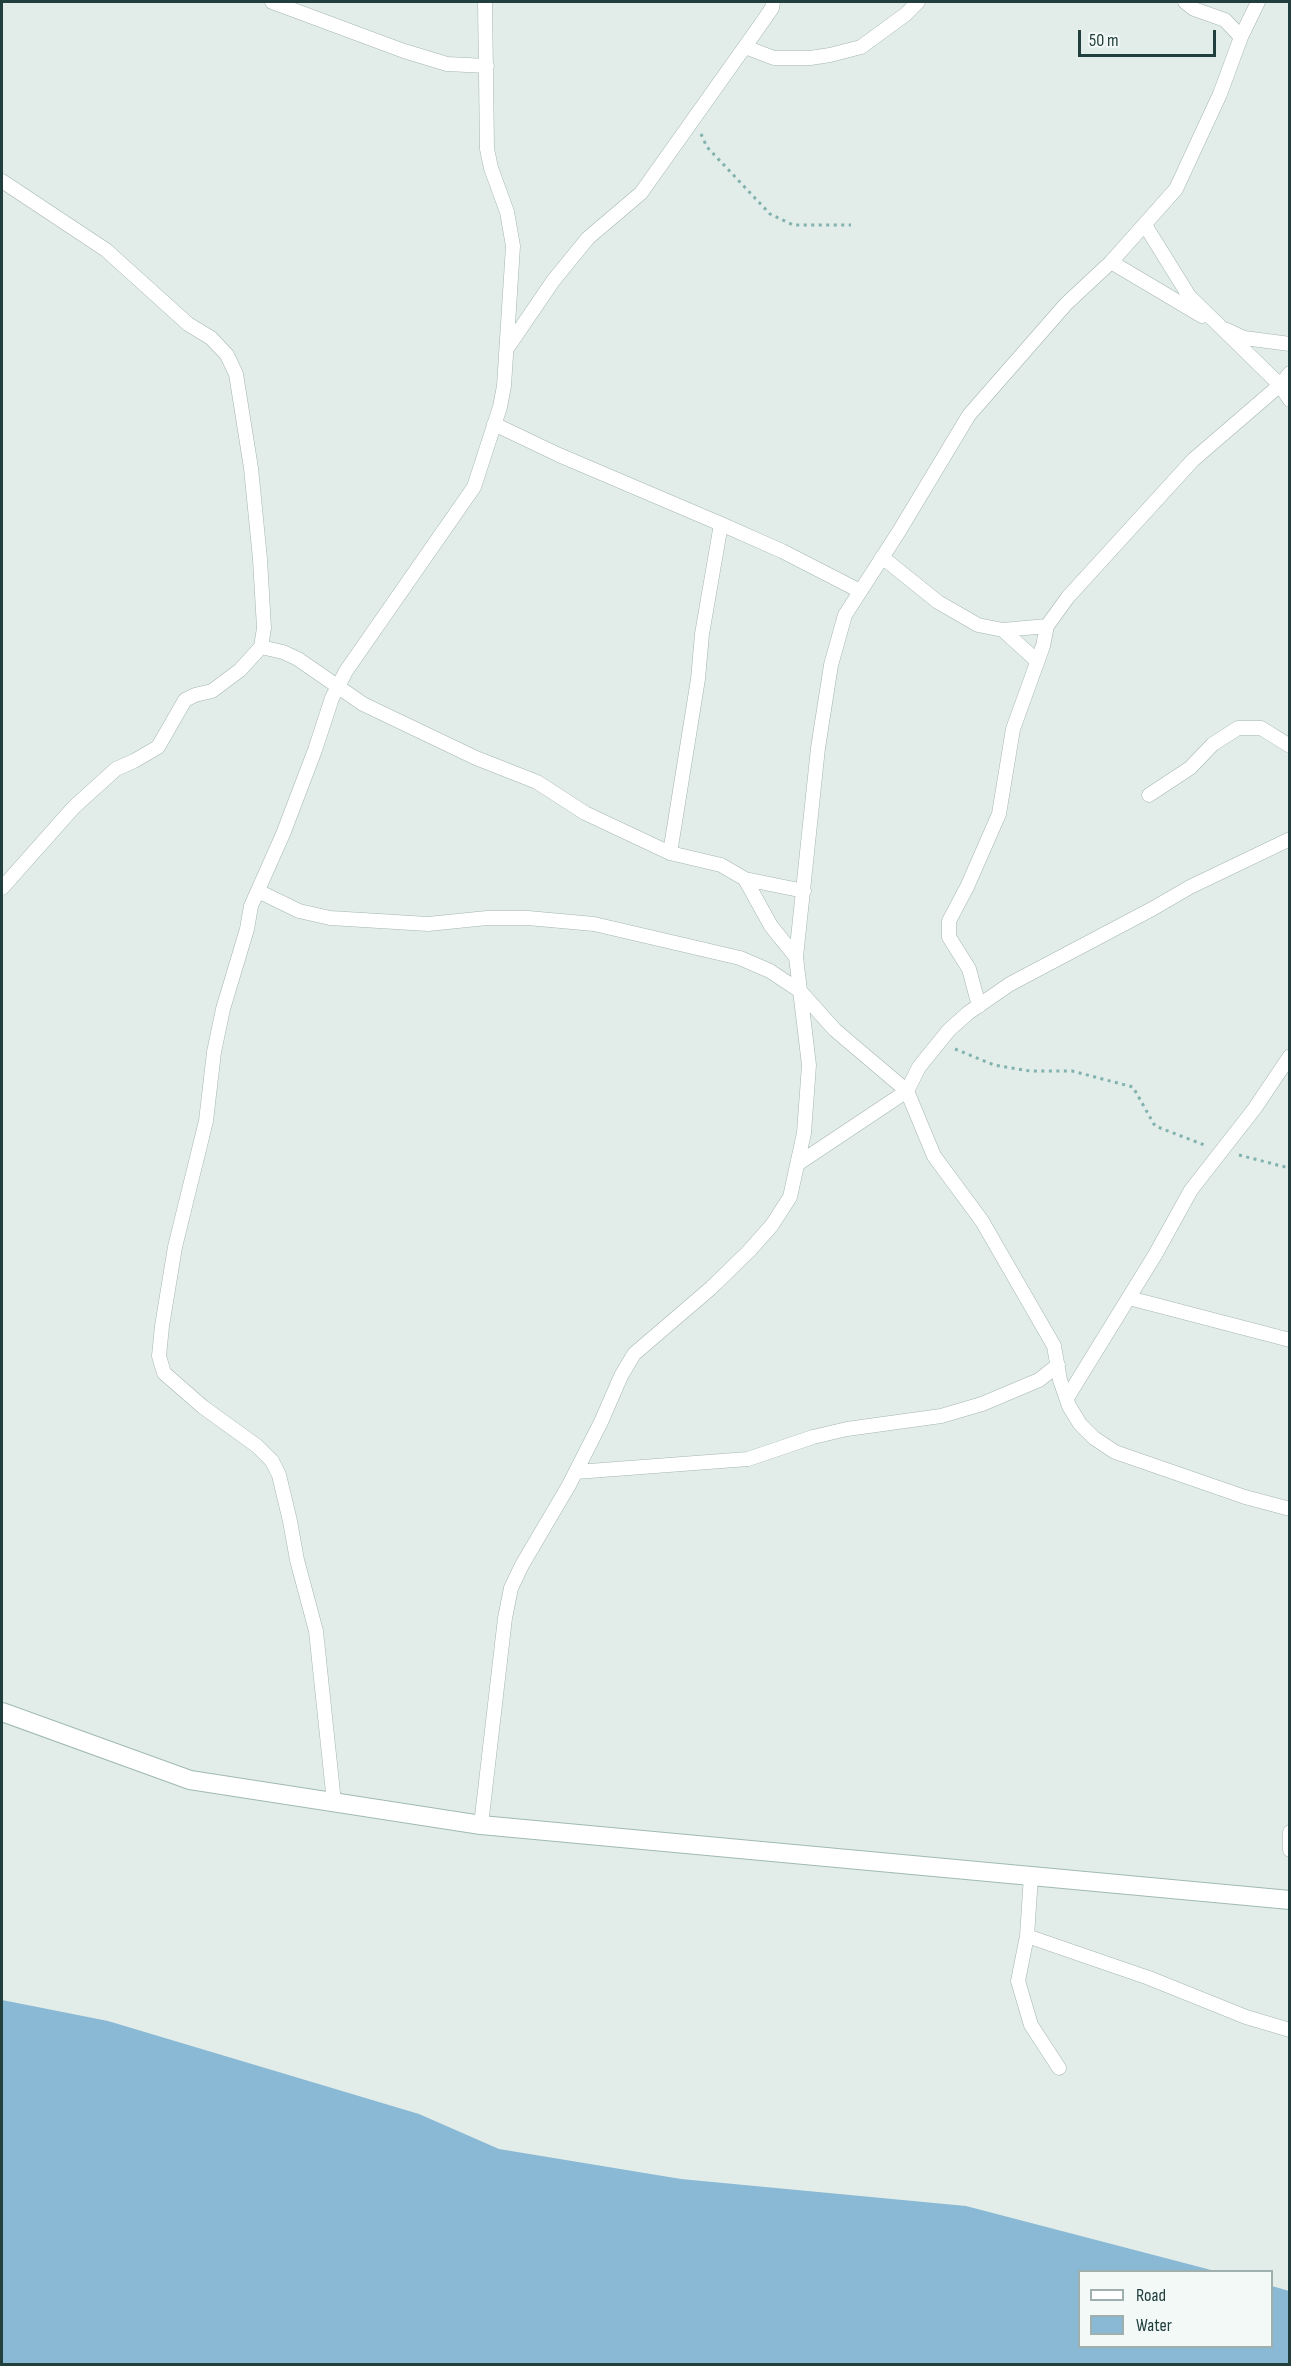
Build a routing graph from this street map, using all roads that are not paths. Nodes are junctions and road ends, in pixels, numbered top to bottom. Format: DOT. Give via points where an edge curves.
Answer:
graph roads {
  1 [pos="272,2"];
  2 [pos="485,2"];
  3 [pos="773,2"];
  4 [pos="918,2"];
  5 [pos="1185,2"];
  6 [pos="1258,2"];
  7 [pos="1241,37"];
  8 [pos="745,47"];
  9 [pos="486,66"];
  10 [pos="2,181"];
  11 [pos="1144,225"];
  12 [pos="1111,262"];
  13 [pos="1216,325"];
  14 [pos="1290,344"];
  15 [pos="507,349"];
  16 [pos="1290,373"];
  17 [pos="1280,385"];
  18 [pos="1290,400"];
  19 [pos="494,424"];
  20 [pos="721,524"];
  21 [pos="882,557"];
  22 [pos="860,591"];
  23 [pos="1047,626"];
  24 [pos="1003,630"];
  25 [pos="261,647"];
  26 [pos="1037,661"];
  27 [pos="339,685"];
  28 [pos="1290,746"];
  29 [pos="1149,795"];
  30 [pos="1290,839"];
  31 [pos="670,853"];
  32 [pos="745,879"];
  33 [pos="2,888"];
  34 [pos="258,891"];
  35 [pos="804,891"];
  36 [pos="796,957"];
  37 [pos="800,992"];
  38 [pos="978,1006"];
  39 [pos="1290,1056"];
  40 [pos="907,1090"];
  41 [pos="800,1163"];
  42 [pos="1128,1298"];
  43 [pos="1290,1340"];
  44 [pos="1058,1365"];
  45 [pos="1066,1398"];
  46 [pos="576,1472"];
  47 [pos="1290,1509"];
  48 [pos="2,1713"];
  49 [pos="334,1802"];
  50 [pos="481,1825"];
  51 [pos="1290,1832"];
  52 [pos="1289,1849"];
  53 [pos="1031,1876"];
  54 [pos="1290,1900"];
  55 [pos="1027,1936"];
  56 [pos="1290,2030"];
  57 [pos="1059,2068"];
  1 -- 9 [label="street" via="447,64"];
  2 -- 9 [label="street"];
  3 -- 8 [label="street"];
  4 -- 8 [label="street" via="861,46 830,55 774,58"];
  5 -- 7 [label="street" via="1225,20"];
  6 -- 7 [label="street"];
  7 -- 11 [label="street" via="1220,94 1176,189"];
  8 -- 15 [label="street" via="641,193 588,238"];
  9 -- 15 [label="street" via="487,148 513,246"];
  10 -- 25 [label="street" via="106,250 227,355 236,374 251,468 264,616"];
  11 -- 12 [label="street"];
  11 -- 13 [label="street" via="1189,296"];
  12 -- 13 [label="street"];
  12 -- 21 [label="street" via="1066,304 969,415"];
  13 -- 14 [label="street" via="1244,338"];
  13 -- 17 [label="street"];
  15 -- 19 [label="street" via="504,386"];
  16 -- 17 [label="street"];
  17 -- 18 [label="street"];
  17 -- 23 [label="street" via="1193,460 1068,597"];
  19 -- 20 [label="street"];
  19 -- 27 [label="street" via="474,487"];
  20 -- 22 [label="street"];
  20 -- 31 [label="street"];
  21 -- 22 [label="street"];
  21 -- 24 [label="street" via="938,602 978,625"];
  22 -- 35 [label="street" via="845,615 831,665 816,759"];
  23 -- 24 [label="street"];
  23 -- 26 [label="street"];
  24 -- 26 [label="street"];
  25 -- 27 [label="street" via="298,659"];
  25 -- 33 [label="street" via="227,682 185,700 158,747 116,769 74,807"];
  26 -- 38 [label="street" via="1013,729 999,814 949,921 949,937 969,969"];
  27 -- 31 [label="street" via="363,704 476,758 537,782 585,813"];
  27 -- 34 [label="street"];
  28 -- 29 [label="street" via="1261,728 1239,728"];
  30 -- 38 [label="street" via="1190,887 1010,984"];
  31 -- 32 [label="street" via="722,865"];
  32 -- 35 [label="street"];
  32 -- 36 [label="street" via="771,926"];
  34 -- 37 [label="street" via="299,911 330,918 428,924 528,918 594,924 740,958 770,971"];
  34 -- 49 [label="street" via="223,1009 206,1121 175,1247 159,1356 165,1373 203,1407 257,1446 279,1475 316,1631"];
  35 -- 36 [label="street"];
  36 -- 37 [label="street"];
  37 -- 40 [label="street" via="835,1030"];
  37 -- 41 [label="street" via="809,1065"];
  38 -- 40 [label="street" via="949,1030 919,1067"];
  39 -- 42 [label="street" via="1191,1190"];
  40 -- 41 [label="street"];
  40 -- 44 [label="street" via="934,1156 1004,1257 1054,1346"];
  41 -- 46 [label="street" via="790,1197 756,1242 711,1288 634,1354"];
  42 -- 43 [label="street"];
  42 -- 45 [label="street"];
  44 -- 45 [label="street"];
  44 -- 46 [label="street" via="1040,1380 982,1404 941,1416 825,1434 748,1459"];
  45 -- 47 [label="street" via="1080,1424 1115,1452"];
  46 -- 50 [label="street" via="511,1588"];
  48 -- 49 [label="street" via="190,1780"];
  49 -- 50 [label="street"];
  50 -- 53 [label="street"];
  51 -- 52 [label="street"];
  53 -- 54 [label="street"];
  53 -- 55 [label="street"];
  55 -- 56 [label="street"];
  55 -- 57 [label="street" via="1018,1982 1022,1999 1031,2025"];
}
